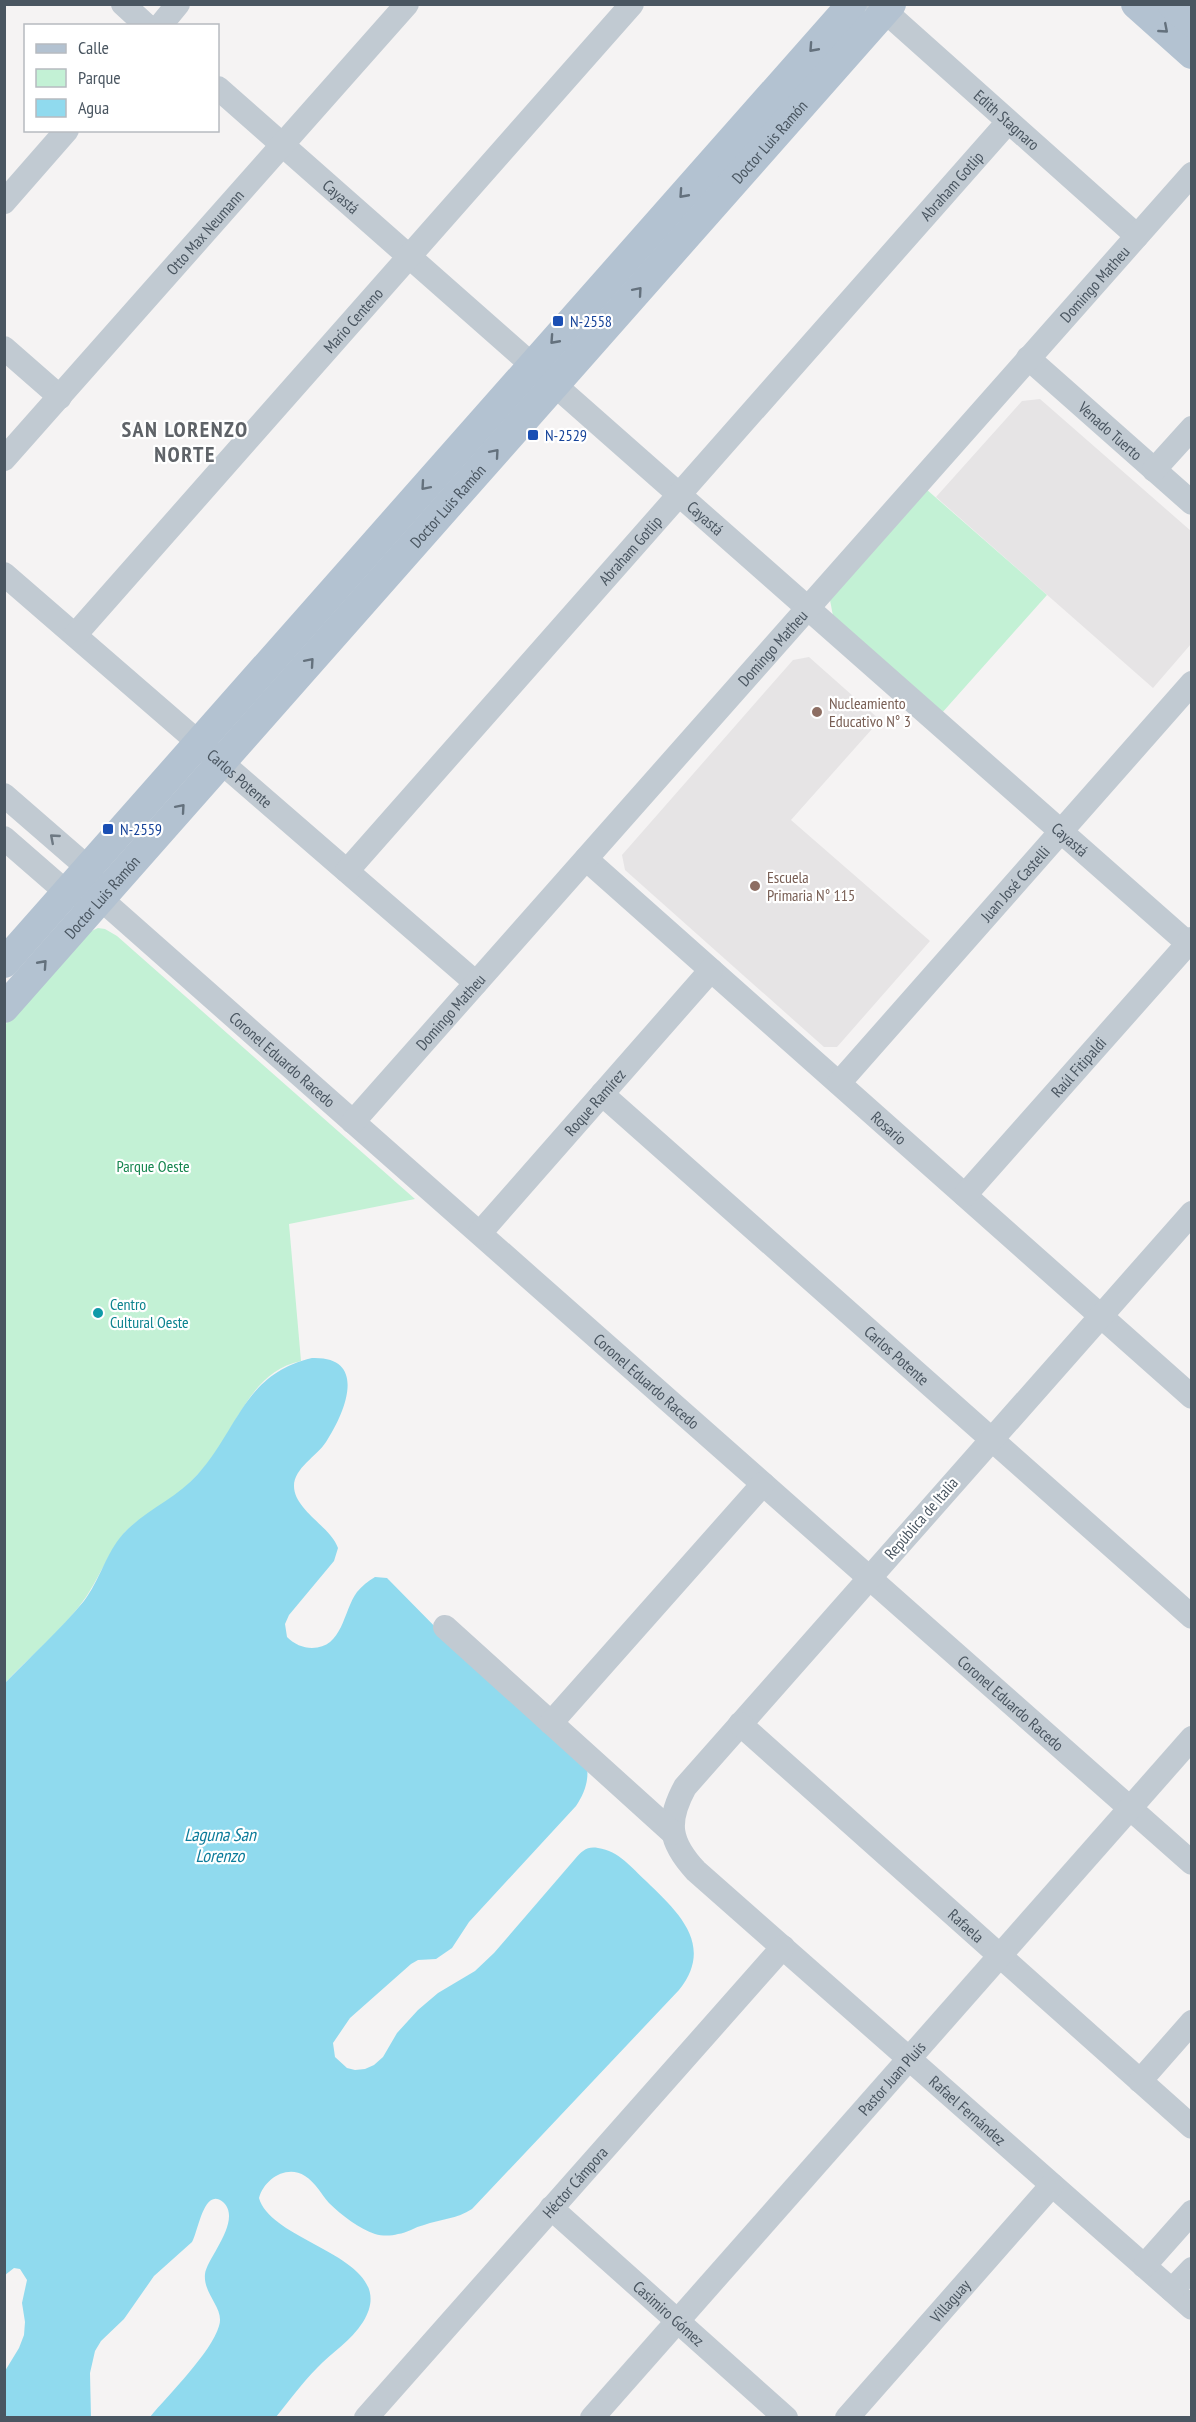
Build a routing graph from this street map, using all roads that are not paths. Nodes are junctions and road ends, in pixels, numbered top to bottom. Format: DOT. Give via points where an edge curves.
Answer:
graph roads {
  1 [pos="123,4"];
  2 [pos="178,4"];
  3 [pos="406,4"];
  4 [pos="632,4"];
  5 [pos="852,4"];
  6 [pos="1136,4"];
  7 [pos="1172,4"];
  8 [pos="884,7"];
  9 [pos="1191,22"];
  10 [pos="145,24"];
  11 [pos="162,24"];
  12 [pos="1191,54"];
  13 [pos="219,89"];
  14 [pos="1008,122"];
  15 [pos="66,132"];
  16 [pos="283,145"];
  17 [pos="1191,174"];
  18 [pos="4,202"];
  19 [pos="1137,236"];
  20 [pos="409,257"];
  21 [pos="4,348"];
  22 [pos="1028,358"];
  23 [pos="532,365"];
  24 [pos="555,385"];
  25 [pos="60,397"];
  26 [pos="1191,428"];
  27 [pos="4,459"];
  28 [pos="1154,470"];
  29 [pos="679,495"];
  30 [pos="1191,503"];
  31 [pos="4,574"];
  32 [pos="807,608"];
  33 [pos="75,634"];
  34 [pos="1191,683"];
  35 [pos="199,742"];
  36 [pos="222,762"];
  37 [pos="4,795"];
  38 [pos="1060,832"];
  39 [pos="4,838"];
  40 [pos="586,859"];
  41 [pos="88,868"];
  42 [pos="347,872"];
  43 [pos="66,892"];
  44 [pos="101,899"];
  45 [pos="1190,943"];
  46 [pos="4,963"];
  47 [pos="711,970"];
  48 [pos="476,983"];
  49 [pos="4,1008"];
  50 [pos="838,1083"];
  51 [pos="602,1094"];
  52 [pos="353,1122"];
  53 [pos="965,1195"];
  54 [pos="1191,1213"];
  55 [pos="480,1233"];
  56 [pos="1100,1316"];
  57 [pos="1191,1397"];
  58 [pos="991,1439"];
  59 [pos="763,1484"];
  60 [pos="869,1578"];
  61 [pos="1191,1617"];
  62 [pos="445,1627"];
  63 [pos="550,1723"];
  64 [pos="740,1724"];
  65 [pos="1191,1738"];
  66 [pos="1130,1808"];
  67 [pos="673,1833"];
  68 [pos="1191,1863"];
  69 [pos="783,1947"];
  70 [pos="1000,1955"];
  71 [pos="1191,2022"];
  72 [pos="909,2058"];
  73 [pos="1140,2081"];
  74 [pos="1191,2127"];
  75 [pos="1052,2185"];
  76 [pos="551,2208"];
  77 [pos="1191,2212"];
  78 [pos="1144,2265"];
  79 [pos="1191,2269"];
  80 [pos="1172,2290"];
  81 [pos="1191,2308"];
  82 [pos="677,2321"];
  83 [pos="366,2418"];
  84 [pos="592,2418"];
  85 [pos="786,2418"];
  86 [pos="847,2418"];
  1 -- 10 [label="street"];
  2 -- 11 [label="street"];
  3 -- 16 [label="street, Otto Max Neumann"];
  4 -- 20 [label="street, Mario Centeno"];
  5 -- 23 [label="main road, Doctor Luis Ramón, one-way"];
  6 -- 12 [label="main road, one-way"];
  7 -- 9 [label="main road"];
  8 -- 14 [label="street, Edith Stagnaro"];
  24 -- 8 [label="main road, Doctor Luis Ramón, one-way"];
  13 -- 16 [label="street, Cayastá"];
  14 -- 19 [label="street, Edith Stagnaro"];
  14 -- 29 [label="street, Abraham Gotlip"];
  15 -- 18 [label="street"];
  16 -- 20 [label="street, Cayastá"];
  16 -- 25 [label="street, Otto Max Neumann"];
  17 -- 19 [label="street, Domingo Matheu"];
  19 -- 22 [label="street, Domingo Matheu"];
  20 -- 23 [label="street, Cayastá"];
  20 -- 33 [label="street, Mario Centeno"];
  21 -- 25 [label="street"];
  22 -- 28 [label="street, Venado Tuerto"];
  22 -- 32 [label="street, Domingo Matheu"];
  23 -- 24 [label="street, Cayastá"];
  23 -- 35 [label="main road, Doctor Luis Ramón, one-way"];
  24 -- 29 [label="street, Cayastá"];
  36 -- 24 [label="main road, Doctor Luis Ramón, one-way"];
  25 -- 27 [label="street, Otto Max Neumann"];
  26 -- 28 [label="street"];
  28 -- 30 [label="street, Venado Tuerto"];
  29 -- 32 [label="street, Cayastá"];
  29 -- 42 [label="street, Abraham Gotlip"];
  31 -- 33 [label="street, Carlos Potente"];
  32 -- 38 [label="street, Cayastá"];
  32 -- 40 [label="street, Domingo Matheu"];
  33 -- 35 [label="street, Carlos Potente"];
  34 -- 38 [label="street, Juan José Castelli"];
  35 -- 36 [label="street, Carlos Potente"];
  35 -- 41 [label="main road, Doctor Luis Ramón"];
  36 -- 42 [label="street, Carlos Potente"];
  44 -- 36 [label="main road, Doctor Luis Ramón, one-way"];
  41 -- 37 [label="street, Coronel Eduardo Racedo, one-way"];
  38 -- 45 [label="street, Cayastá"];
  38 -- 50 [label="street, Juan José Castelli"];
  39 -- 43 [label="street"];
  40 -- 47 [label="street, Rosario"];
  40 -- 48 [label="street, Domingo Matheu"];
  41 -- 43 [label="main road, Doctor Luis Ramón"];
  41 -- 44 [label="street, Coronel Eduardo Racedo"];
  42 -- 48 [label="street, Carlos Potente"];
  43 -- 44 [label="street"];
  43 -- 46 [label="main road, Doctor Luis Ramón"];
  49 -- 44 [label="main road, Doctor Luis Ramón, one-way"];
  44 -- 52 [label="street, Coronel Eduardo Racedo"];
  45 -- 53 [label="street, Raúl Fitipaldi"];
  47 -- 50 [label="street, Rosario"];
  47 -- 51 [label="street, Roque Ramírez"];
  48 -- 52 [label="street, Domingo Matheu"];
  50 -- 53 [label="street, Rosario"];
  51 -- 55 [label="street, Roque Ramírez"];
  51 -- 58 [label="street, Carlos Potente"];
  52 -- 55 [label="street, Coronel Eduardo Racedo"];
  53 -- 56 [label="street, Rosario"];
  54 -- 56 [label="street, República de Italia"];
  55 -- 59 [label="street, Coronel Eduardo Racedo"];
  56 -- 57 [label="street, Rosario"];
  56 -- 58 [label="street, República de Italia"];
  58 -- 60 [label="street, República de Italia"];
  58 -- 61 [label="street, Carlos Potente"];
  59 -- 60 [label="street, Coronel Eduardo Racedo"];
  59 -- 63 [label="street"];
  60 -- 64 [label="street, República de Italia"];
  60 -- 66 [label="street, Coronel Eduardo Racedo"];
  62 -- 63 [label="street"];
  63 -- 67 [label="street"];
  64 -- 67 [label="street, República de Italia" via="685,1787 676,1803"];
  64 -- 70 [label="street, Rafaela"];
  65 -- 66 [label="street, Pastor Juan Pluis"];
  66 -- 68 [label="street, Coronel Eduardo Racedo"];
  66 -- 70 [label="street, Pastor Juan Pluis"];
  67 -- 69 [label="street, Rafael Fernández" via="678,1848 696,1871"];
  69 -- 72 [label="street, Rafael Fernández"];
  69 -- 76 [label="street, Héctor Cámpora"];
  70 -- 72 [label="street, Pastor Juan Pluis"];
  70 -- 73 [label="street, Rafaela"];
  71 -- 73 [label="street"];
  72 -- 75 [label="street, Rafael Fernández"];
  72 -- 82 [label="street, Pastor Juan Pluis"];
  73 -- 74 [label="street, Rafaela"];
  75 -- 78 [label="street, Rafael Fernández"];
  75 -- 86 [label="street, Villaguay"];
  76 -- 82 [label="street, Casimiro Gómez"];
  76 -- 83 [label="street, Héctor Cámpora"];
  77 -- 78 [label="street"];
  78 -- 80 [label="street, Rafael Fernández"];
  79 -- 80 [label="street"];
  80 -- 81 [label="street, Rafael Fernández"];
  82 -- 84 [label="street, Pastor Juan Pluis"];
  82 -- 85 [label="street, Casimiro Gómez"];
}
